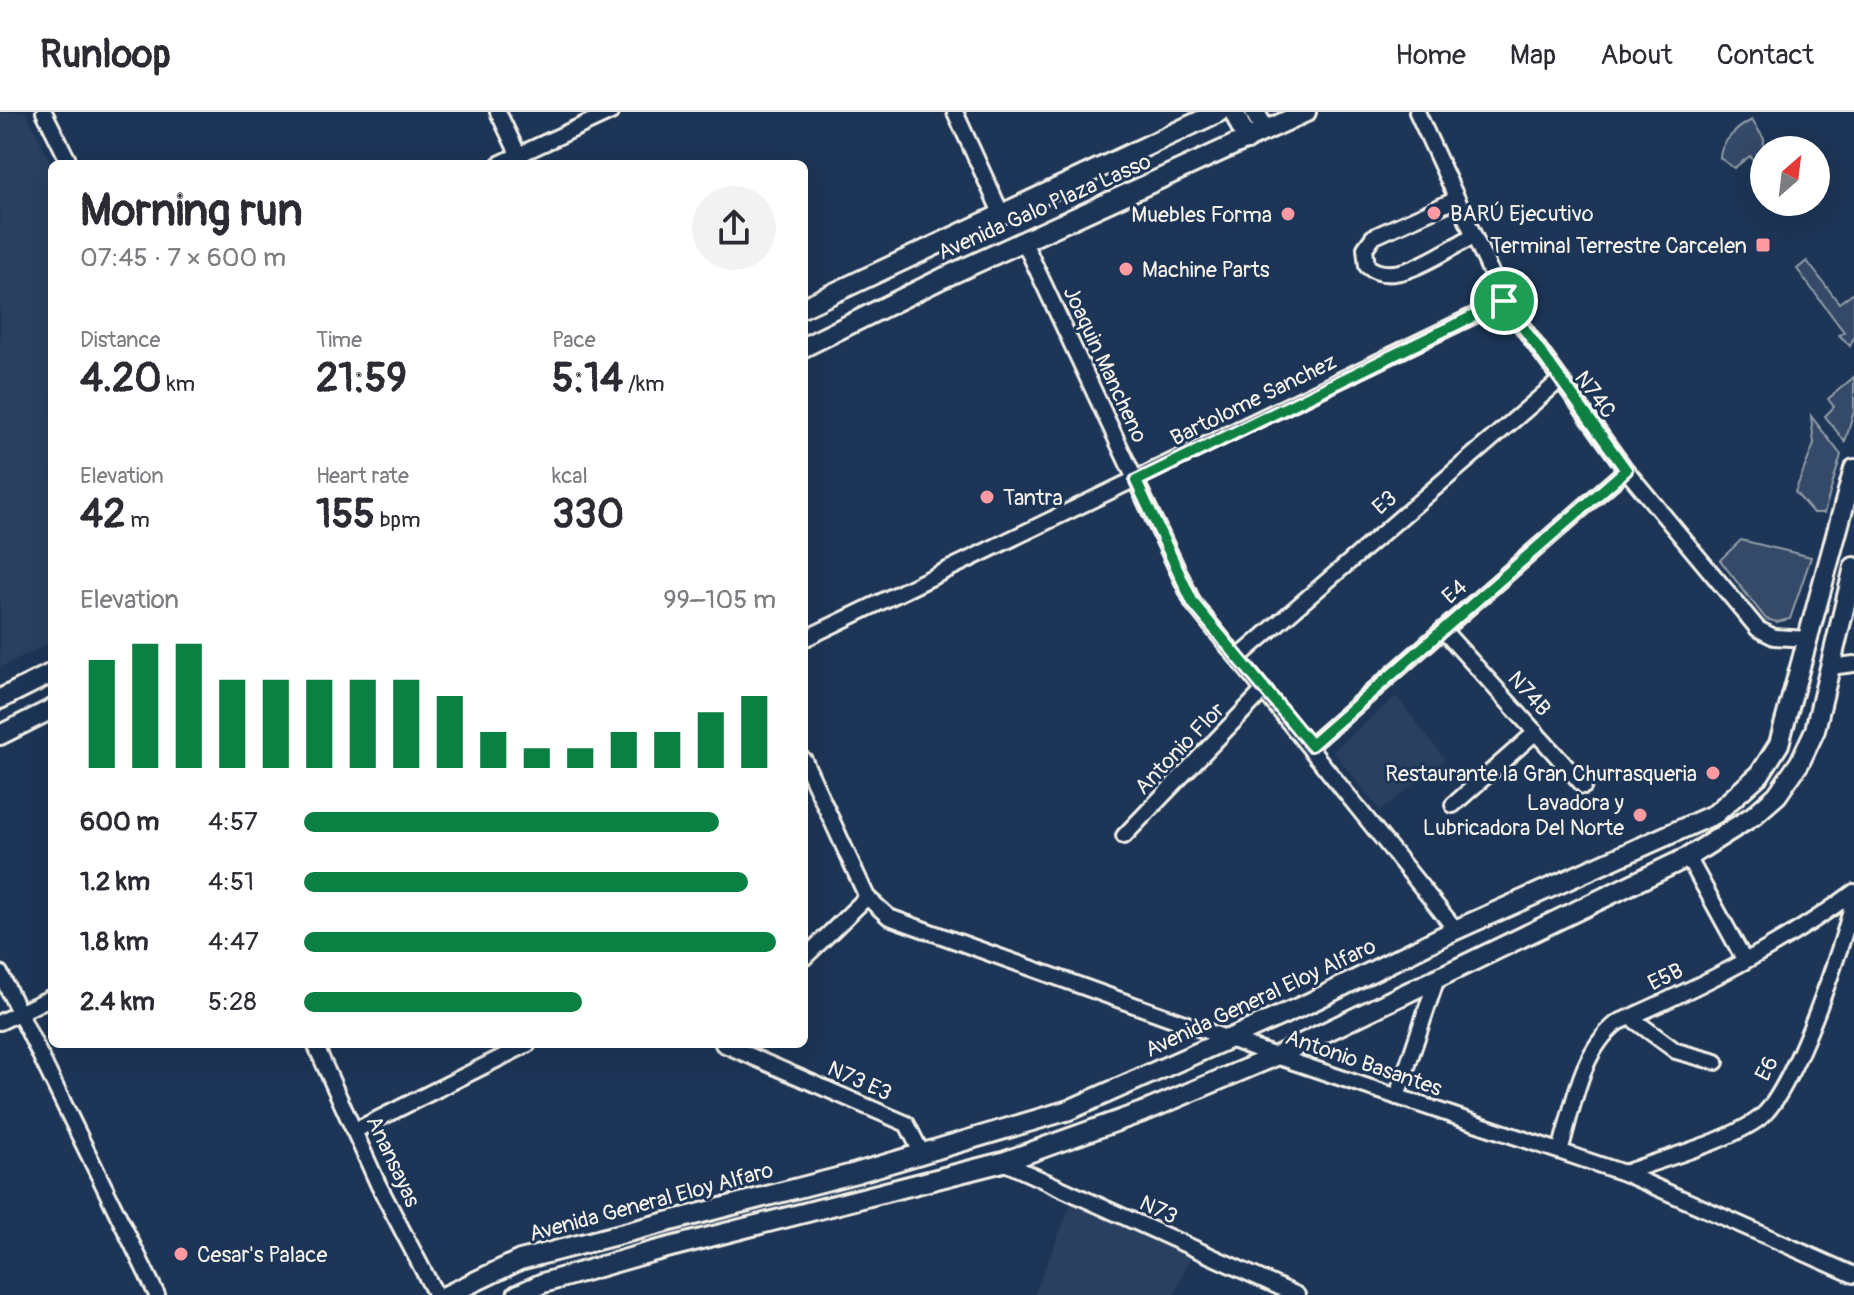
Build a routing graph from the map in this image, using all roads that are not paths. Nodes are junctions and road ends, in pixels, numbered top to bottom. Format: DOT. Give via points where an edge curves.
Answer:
graph roads {
  1 [pos="44,112"];
  2 [pos="498,112"];
  3 [pos="611,112"];
  4 [pos="955,112"];
  5 [pos="1219,112"];
  6 [pos="1234,112"];
  7 [pos="1255,112"];
  8 [pos="1306,112"];
  9 [pos="1417,112"];
  10 [pos="1265,131"];
  11 [pos="1247,140"];
  12 [pos="521,159"];
  13 [pos="68,160"];
  14 [pos="1457,199"];
  15 [pos="1001,213"];
  16 [pos="1474,236"];
  17 [pos="1024,242"];
  18 [pos="1504,301"];
  19 [pos="808,305"];
  20 [pos="808,345"];
  21 [pos="1559,381"];
  22 [pos="1854,469"];
  23 [pos="1626,470"];
  24 [pos="1136,481"];
  25 [pos="1854,567"];
  26 [pos="1443,630"];
  27 [pos="808,637"];
  28 [pos="1808,639"];
  29 [pos="1239,657"];
  30 [pos="1854,664"];
  31 [pos="1830,667"];
  32 [pos="48,675"];
  33 [pos="1264,690"];
  34 [pos="0,699"];
  35 [pos="48,711"];
  36 [pos="1536,732"];
  37 [pos="0,735"];
  38 [pos="1311,745"];
  39 [pos="808,769"];
  40 [pos="1584,786"];
  41 [pos="1453,805"];
  42 [pos="1124,836"];
  43 [pos="1688,857"];
  44 [pos="1854,894"];
  45 [pos="867,897"];
  46 [pos="1456,930"];
  47 [pos="1851,931"];
  48 [pos="808,954"];
  49 [pos="1745,961"];
  50 [pos="0,973"];
  51 [pos="1436,981"];
  52 [pos="48,999"];
  53 [pos="19,1013"];
  54 [pos="1630,1017"];
  55 [pos="0,1022"];
  56 [pos="1230,1037"];
  57 [pos="317,1048"];
  58 [pos="520,1048"];
  59 [pos="732,1048"];
  60 [pos="1276,1056"];
  61 [pos="1716,1062"];
  62 [pos="1397,1097"];
  63 [pos="354,1131"];
  64 [pos="1560,1151"];
  65 [pos="921,1152"];
  66 [pos="1003,1162"];
  67 [pos="1624,1173"];
  68 [pos="1854,1275"];
  69 [pos="157,1295"];
  70 [pos="436,1295"];
  71 [pos="447,1295"];
  72 [pos="517,1295"];
  73 [pos="1297,1295"];
  1 -- 13 [label="street"];
  2 -- 12 [label="street"];
  3 -- 12 [label="street"];
  4 -- 15 [label="street"];
  5 -- 15 [label="main road, Avenida Galo Plaza Lasso"];
  6 -- 11 [label="main road"];
  7 -- 10 [label="main road"];
  8 -- 10 [label="main road, Avenida Galo Plaza Lasso"];
  9 -- 14 [label="street, N74C"];
  10 -- 11 [label="main road, Avenida Galo Plaza Lasso"];
  11 -- 17 [label="main road, Avenida Galo Plaza Lasso"];
  14 -- 16 [label="street, N74C"];
  14 -- 16 [label="street" via="1373,237 1365,248 1367,266 1377,274 1394,276"];
  15 -- 19 [label="main road, Avenida Galo Plaza Lasso"];
  16 -- 18 [label="street, N74C"];
  17 -- 20 [label="main road, Avenida Galo Plaza Lasso"];
  17 -- 24 [label="street, Joaquin Mancheno"];
  18 -- 21 [label="street, N74C"];
  18 -- 24 [label="street, Bartolome Sanchez"];
  21 -- 23 [label="street, N74C"];
  21 -- 29 [label="street, E3"];
  22 -- 28 [label="main road, Avenida General Eloy Alfaro"];
  23 -- 26 [label="street, E4"];
  23 -- 28 [label="street, N74C" via="1758,629 1774,637"];
  24 -- 27 [label="street, Bartolome Sanchez"];
  24 -- 29 [label="street, Joaquin Mancheno" via="1193,603"];
  25 -- 31 [label="main road"];
  26 -- 36 [label="street, N74B"];
  26 -- 38 [label="street, E4"];
  28 -- 46 [label="main road, Avenida General Eloy Alfaro" via="1779,744 1740,795 1715,814"];
  29 -- 33 [label="street, Joaquin Mancheno"];
  30 -- 31 [label="street"];
  31 -- 43 [label="main road" via="1815,730 1784,786 1753,816"];
  32 -- 34 [label="main road"];
  33 -- 38 [label="street, Joaquin Mancheno"];
  33 -- 42 [label="street, Antonio Flor"];
  35 -- 37 [label="main road"];
  36 -- 40 [label="street, N74B"];
  36 -- 41 [label="street"];
  38 -- 46 [label="street, Joaquin Mancheno"];
  39 -- 45 [label="street, Antonio Basantes"];
  43 -- 49 [label="street"];
  43 -- 51 [label="main road"];
  44 -- 47 [label="street, E6"];
  44 -- 49 [label="street, E5B"];
  45 -- 48 [label="street"];
  45 -- 56 [label="street, Antonio Basantes" via="889,917"];
  46 -- 56 [label="main road, Avenida General Eloy Alfaro"];
  47 -- 67 [label="street, E6" via="1791,1070 1762,1116 1739,1130"];
  49 -- 54 [label="street, E5B"];
  50 -- 53 [label="street"];
  51 -- 60 [label="main road"];
  51 -- 62 [label="street"];
  52 -- 53 [label="street"];
  53 -- 55 [label="street"];
  53 -- 69 [label="street"];
  54 -- 61 [label="street" via="1676,1051"];
  54 -- 64 [label="street, E5B" via="1597,1041"];
  56 -- 60 [label="street, Antonio Basantes"];
  56 -- 65 [label="main road, Avenida General Eloy Alfaro" via="1069,1110"];
  57 -- 63 [label="street, Anansayas"];
  58 -- 63 [label="street"];
  59 -- 65 [label="street, N73 E3" via="907,1124"];
  60 -- 62 [label="street, Antonio Basantes"];
  60 -- 66 [label="main road" via="1148,1110"];
  62 -- 64 [label="street, Antonio Basantes"];
  63 -- 70 [label="street, Anansayas"];
  64 -- 67 [label="street, Antonio Basantes"];
  65 -- 71 [label="main road, Avenida General Eloy Alfaro" via="520,1260"];
  66 -- 72 [label="main road" via="651,1252"];
  66 -- 73 [label="street, N73"];
  67 -- 68 [label="street, Antonio Basantes"];
}
